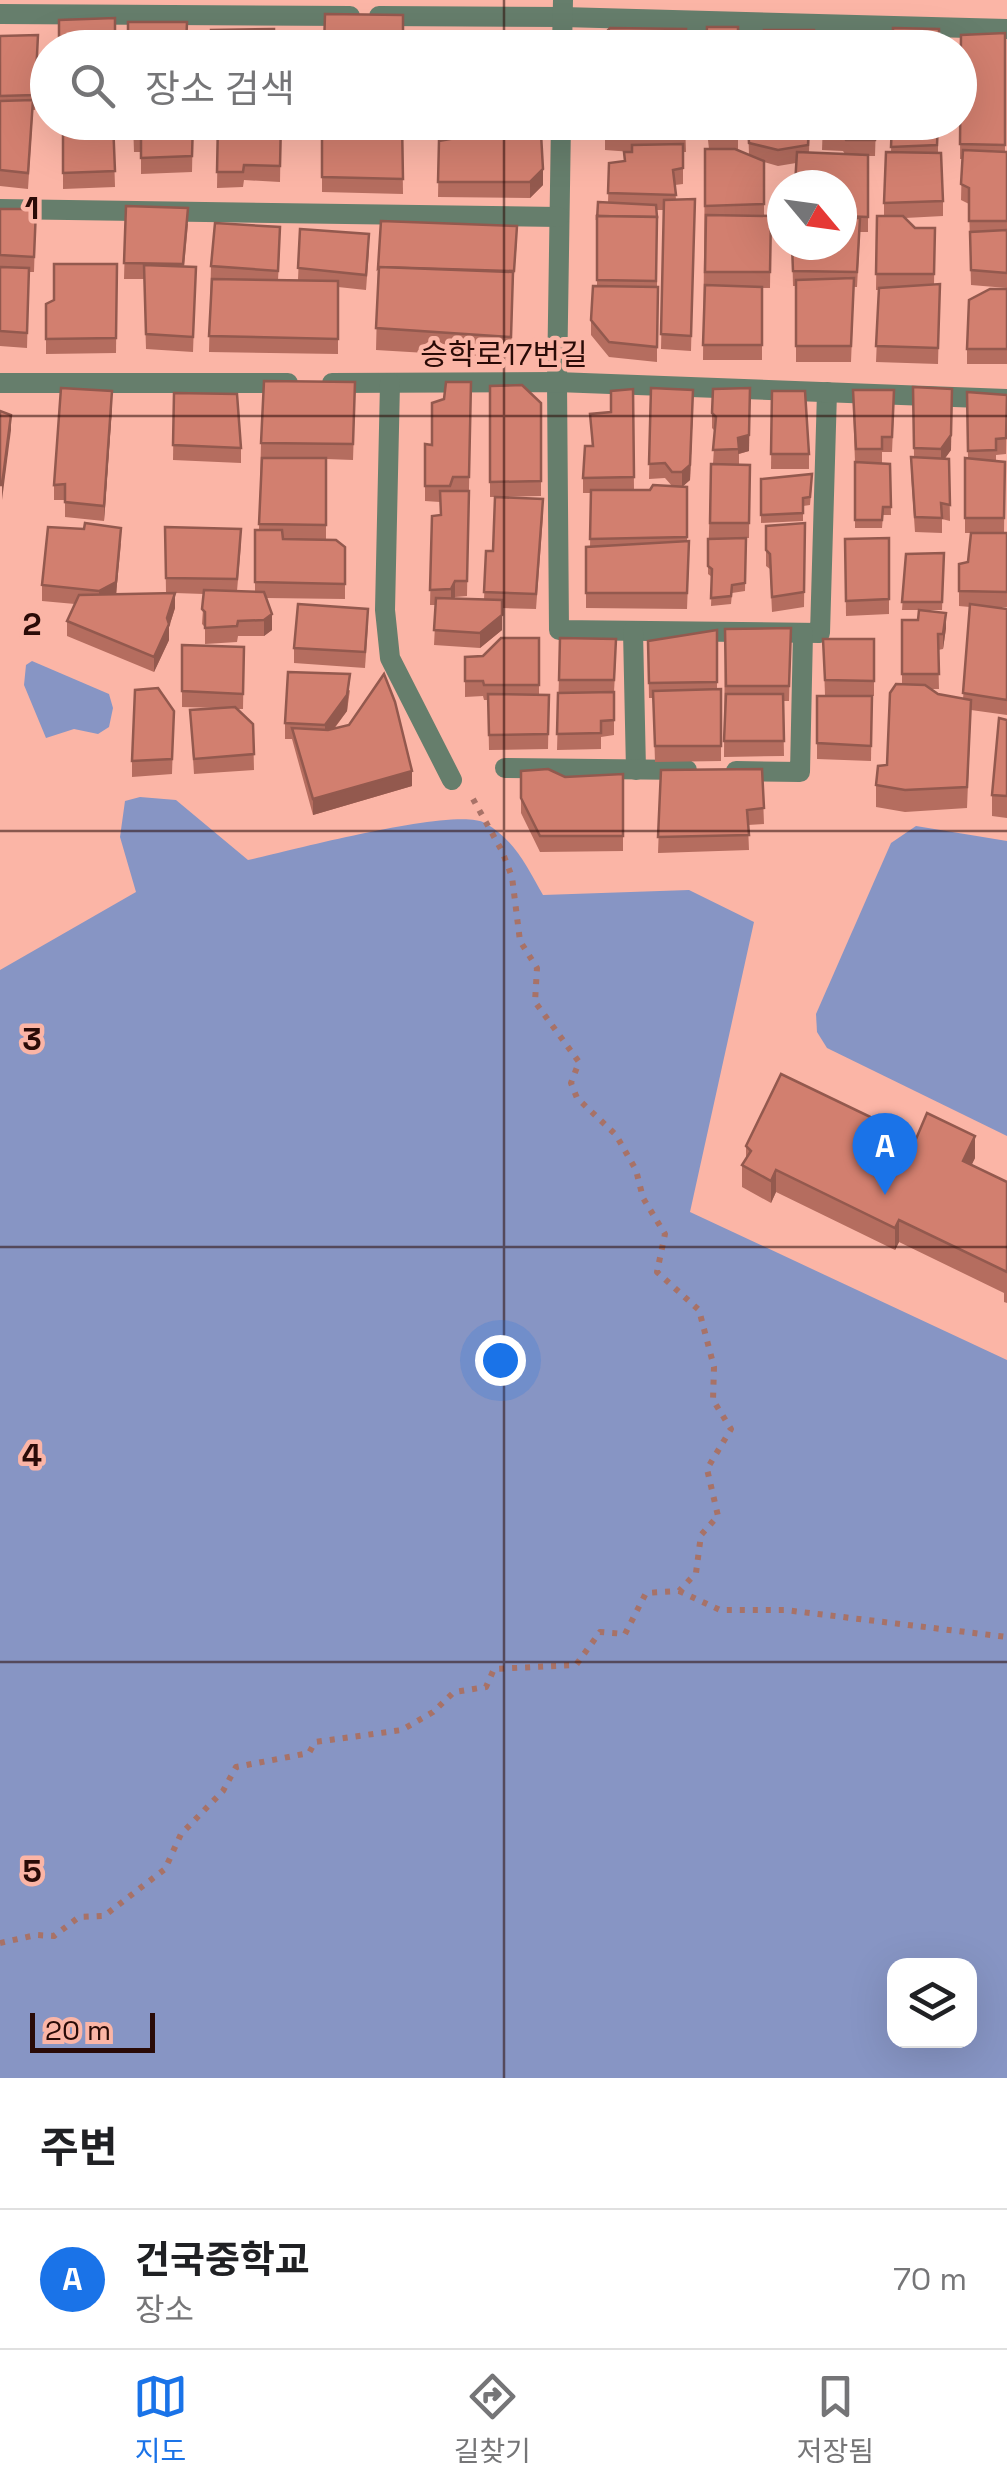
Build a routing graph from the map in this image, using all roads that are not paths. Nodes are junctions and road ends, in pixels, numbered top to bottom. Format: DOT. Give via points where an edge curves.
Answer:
graph roads {
  1 [pos="563,8"];
  2 [pos="0,14"];
  3 [pos="1007,30"];
  4 [pos="561,140"];
  5 [pos="0,209"];
  6 [pos="559,217"];
  7 [pos="557,382"];
  8 [pos="390,383"];
  9 [pos="0,384"];
  10 [pos="827,392"];
  11 [pos="1007,399"];
  12 [pos="633,631"];
  13 [pos="803,633"];
  14 [pos="505,768"];
  15 [pos="636,770"];
  16 [pos="452,780"];
  1 -- 2 [label="lane"];
  1 -- 3 [label="lane"];
  4 -- 6 [label="lane"];
  5 -- 6 [label="lane"];
  6 -- 7 [label="lane"];
  7 -- 8 [label="lane, 승학로17번길"];
  7 -- 10 [label="lane, 승학로17번길"];
  7 -- 12 [label="lane" via="559,630"];
  8 -- 9 [label="lane, 승학로17번길"];
  8 -- 16 [label="lane" via="390,658"];
  10 -- 11 [label="lane, 승학로17번길"];
  10 -- 13 [label="lane" via="820,633"];
  12 -- 13 [label="lane"];
  12 -- 15 [label="lane"];
  13 -- 15 [label="lane" via="800,772"];
  14 -- 15 [label="lane"];
}
